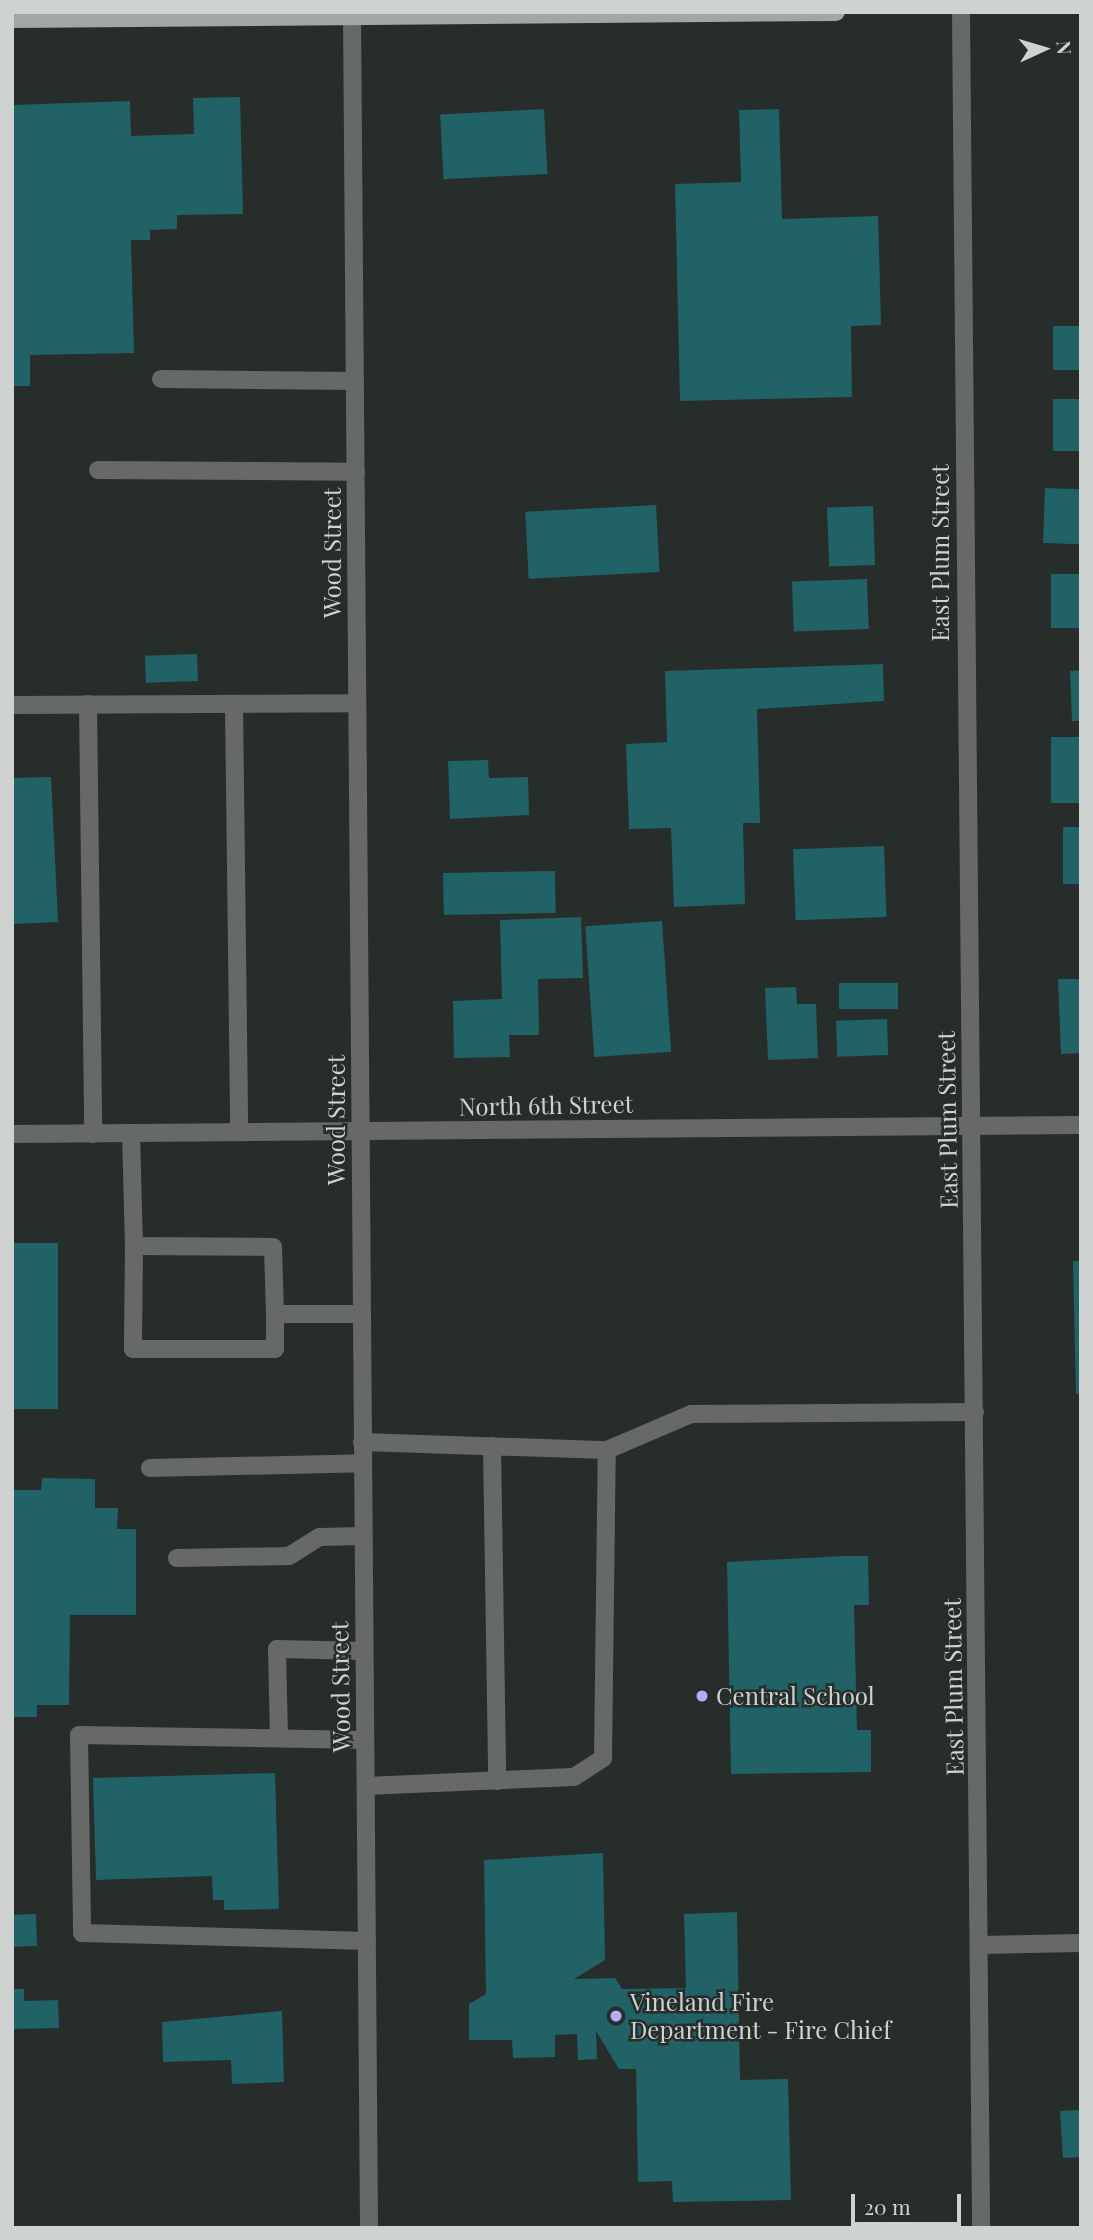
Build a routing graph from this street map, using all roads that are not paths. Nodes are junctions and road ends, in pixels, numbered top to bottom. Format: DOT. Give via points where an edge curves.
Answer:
graph roads {
  1 [pos="836,12"];
  2 [pos="961,12"];
  3 [pos="352,14"];
  4 [pos="12,19"];
  5 [pos="161,379"];
  6 [pos="355,381"];
  7 [pos="97,470"];
  8 [pos="355,472"];
  9 [pos="88,704"];
  10 [pos="234,704"];
  11 [pos="357,704"];
  12 [pos="12,705"];
  13 [pos="1081,1125"];
  14 [pos="972,1126"];
  15 [pos="360,1131"];
  16 [pos="239,1132"];
  17 [pos="131,1133"];
  18 [pos="93,1134"];
  19 [pos="12,1135"];
  20 [pos="134,1246"];
  21 [pos="275,1314"];
  22 [pos="362,1314"];
  23 [pos="975,1412"];
  24 [pos="362,1442"];
  25 [pos="492,1446"];
  26 [pos="607,1450"];
  27 [pos="363,1464"];
  28 [pos="150,1468"];
  29 [pos="363,1536"];
  30 [pos="177,1558"];
  31 [pos="364,1651"];
  32 [pos="279,1738"];
  33 [pos="365,1740"];
  34 [pos="497,1781"];
  35 [pos="366,1786"];
  36 [pos="367,1941"];
  37 [pos="1081,1943"];
  38 [pos="980,1945"];
  39 [pos="369,2228"];
  40 [pos="981,2228"];
  1 -- 3 [label="main road"];
  2 -- 14 [label="street, East Plum Street"];
  3 -- 4 [label="main road"];
  3 -- 6 [label="street, Wood Street"];
  5 -- 6 [label="street"];
  6 -- 8 [label="street, Wood Street"];
  7 -- 8 [label="street"];
  8 -- 11 [label="street, Wood Street"];
  9 -- 10 [label="street"];
  9 -- 12 [label="street"];
  9 -- 18 [label="street"];
  10 -- 11 [label="street"];
  10 -- 16 [label="street"];
  11 -- 15 [label="street, Wood Street"];
  13 -- 14 [label="street, North 6th Street"];
  14 -- 15 [label="street, North 6th Street"];
  14 -- 23 [label="street, East Plum Street"];
  15 -- 16 [label="street, North 6th Street"];
  15 -- 22 [label="street, Wood Street"];
  16 -- 17 [label="street, North 6th Street"];
  17 -- 18 [label="street, North 6th Street"];
  17 -- 20 [label="street"];
  18 -- 19 [label="street, North 6th Street"];
  20 -- 21 [label="street" via="273,1247"];
  20 -- 21 [label="street" via="133,1349 275,1349"];
  21 -- 22 [label="street"];
  22 -- 24 [label="street, Wood Street"];
  23 -- 26 [label="street" via="691,1414"];
  23 -- 38 [label="street, East Plum Street"];
  24 -- 25 [label="street"];
  24 -- 27 [label="street, Wood Street"];
  25 -- 26 [label="street"];
  25 -- 34 [label="street"];
  26 -- 34 [label="street" via="603,1758 573,1777"];
  27 -- 28 [label="street"];
  27 -- 29 [label="street, Wood Street"];
  29 -- 30 [label="street" via="320,1537 289,1556"];
  29 -- 31 [label="street, Wood Street"];
  31 -- 32 [label="street" via="277,1649"];
  31 -- 33 [label="street, Wood Street"];
  32 -- 33 [label="street"];
  32 -- 36 [label="street" via="79,1735 82,1933"];
  33 -- 35 [label="street, Wood Street"];
  34 -- 35 [label="street"];
  35 -- 36 [label="street, Wood Street"];
  36 -- 39 [label="street, Wood Street"];
  37 -- 38 [label="street"];
  38 -- 40 [label="street, East Plum Street"];
}
